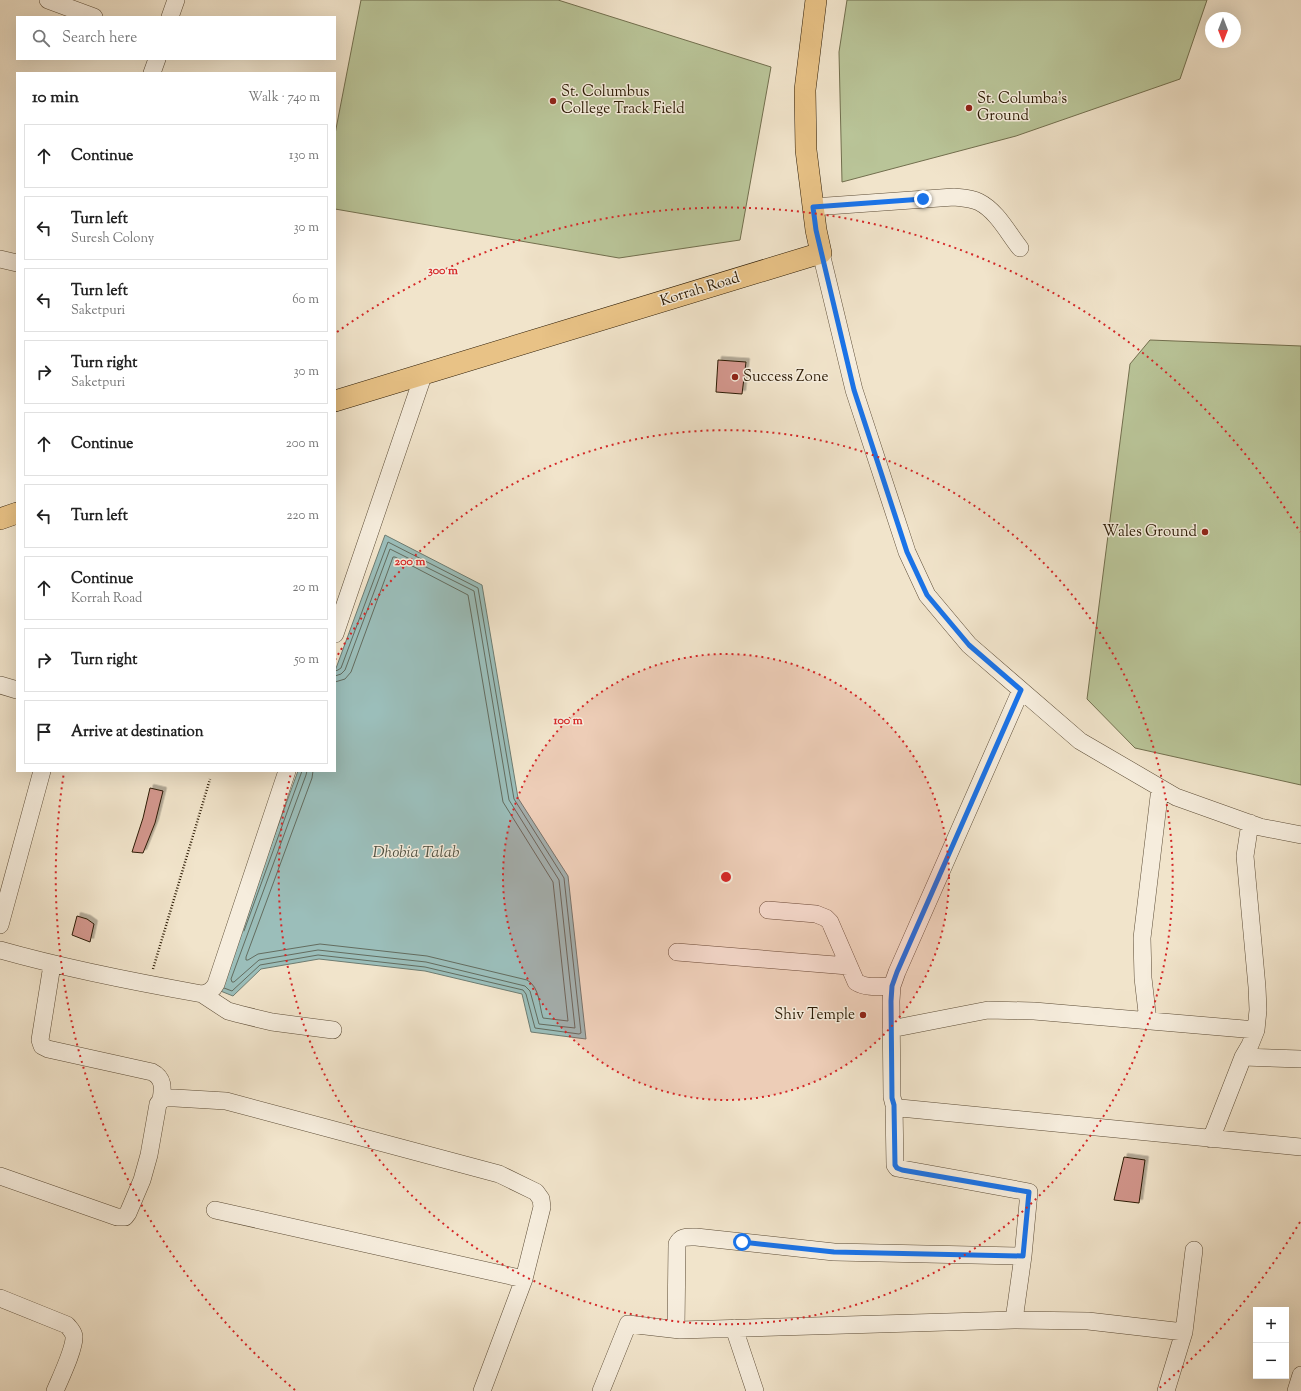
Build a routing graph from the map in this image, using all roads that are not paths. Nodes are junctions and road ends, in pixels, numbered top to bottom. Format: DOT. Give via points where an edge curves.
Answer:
graph roads {
  1 [pos="48,0"];
  2 [pos="176,0"];
  3 [pos="816,0"];
  4 [pos="91,16"];
  5 [pos="170,16"];
  6 [pos="157,60"];
  7 [pos="152,72"];
  8 [pos="813,207"];
  9 [pos="1020,248"];
  10 [pos="821,253"];
  11 [pos="0,258"];
  12 [pos="16,263"];
  13 [pos="424,373"];
  14 [pos="336,401"];
  15 [pos="16,513"];
  16 [pos="0,519"];
  17 [pos="336,631"];
  18 [pos="0,686"];
  19 [pos="16,690"];
  20 [pos="1021,690"];
  21 [pos="42,772"];
  22 [pos="287,772"];
  23 [pos="1160,788"];
  24 [pos="1250,824"];
  25 [pos="1301,835"];
  26 [pos="768,910"];
  27 [pos="0,925"];
  28 [pos="0,950"];
  29 [pos="677,952"];
  30 [pos="52,965"];
  31 [pos="848,966"];
  32 [pos="892,986"];
  33 [pos="202,994"];
  34 [pos="1148,1021"];
  35 [pos="891,1029"];
  36 [pos="333,1030"];
  37 [pos="1256,1030"];
  38 [pos="1243,1057"];
  39 [pos="1301,1059"];
  40 [pos="161,1100"];
  41 [pos="894,1105"];
  42 [pos="1211,1139"];
  43 [pos="1301,1147"];
  44 [pos="0,1176"];
  45 [pos="215,1210"];
  46 [pos="1194,1250"];
  47 [pos="1023,1256"];
  48 [pos="524,1279"];
  49 [pos="0,1298"];
  50 [pos="1014,1320"];
  51 [pos="734,1328"];
  52 [pos="676,1329"];
  53 [pos="1184,1332"];
  54 [pos="1301,1375"];
  55 [pos="55,1391"];
  56 [pos="482,1391"];
  57 [pos="601,1391"];
  58 [pos="755,1391"];
  59 [pos="1166,1391"];
  60 [pos="1296,1391"];
  1 -- 4 [label="street"];
  2 -- 5 [label="street"];
  3 -- 8 [label="main road" via="805,90 806,150"];
  6 -- 7 [label="street"];
  8 -- 9 [label="street" via="968,198 986,207"];
  8 -- 10 [label="main road"];
  10 -- 13 [label="main road, Korrah Road"];
  10 -- 20 [label="street" via="854,390 907,552 927,595 969,645"];
  11 -- 12 [label="street"];
  13 -- 14 [label="main road, Korrah Road"];
  13 -- 17 [label="street"];
  15 -- 16 [label="main road"];
  18 -- 19 [label="street"];
  20 -- 23 [label="street" via="1080,741"];
  20 -- 32 [label="street"];
  21 -- 27 [label="street"];
  22 -- 33 [label="street" via="216,984 208,993"];
  23 -- 24 [label="street" via="1176,797"];
  23 -- 34 [label="street" via="1142,938"];
  24 -- 25 [label="street"];
  24 -- 37 [label="street" via="1245,856 1257,987"];
  26 -- 31 [label="street" via="816,914 826,918"];
  28 -- 30 [label="street"];
  29 -- 31 [label="street"];
  30 -- 33 [label="street"];
  30 -- 40 [label="street" via="40,1040 42,1046 152,1072 158,1075 161,1081"];
  31 -- 32 [label="street" via="860,985"];
  32 -- 35 [label="street"];
  33 -- 36 [label="street" via="228,1011 272,1022"];
  34 -- 35 [label="street" via="1034,1011 988,1010"];
  34 -- 37 [label="street"];
  35 -- 41 [label="street"];
  37 -- 38 [label="street"];
  38 -- 39 [label="street"];
  38 -- 42 [label="street"];
  40 -- 44 [label="street" via="156,1111 142,1180 125,1217 117,1217"];
  40 -- 48 [label="street" via="175,1098 226,1101 499,1174 527,1187 536,1192 542,1207"];
  41 -- 42 [label="street" via="900,1108"];
  41 -- 47 [label="street" via="897,1168 1029,1192"];
  42 -- 43 [label="street"];
  45 -- 48 [label="street"];
  46 -- 53 [label="street"];
  47 -- 50 [label="street"];
  47 -- 52 [label="street" via="834,1252 683,1237 677,1244"];
  48 -- 56 [label="street"];
  49 -- 55 [label="street" via="72,1330 72,1346"];
  50 -- 51 [label="street"];
  50 -- 53 [label="street" via="1088,1321"];
  51 -- 52 [label="street"];
  51 -- 58 [label="street"];
  52 -- 57 [label="street" via="628,1324"];
  53 -- 59 [label="street"];
  54 -- 60 [label="street"];
}
